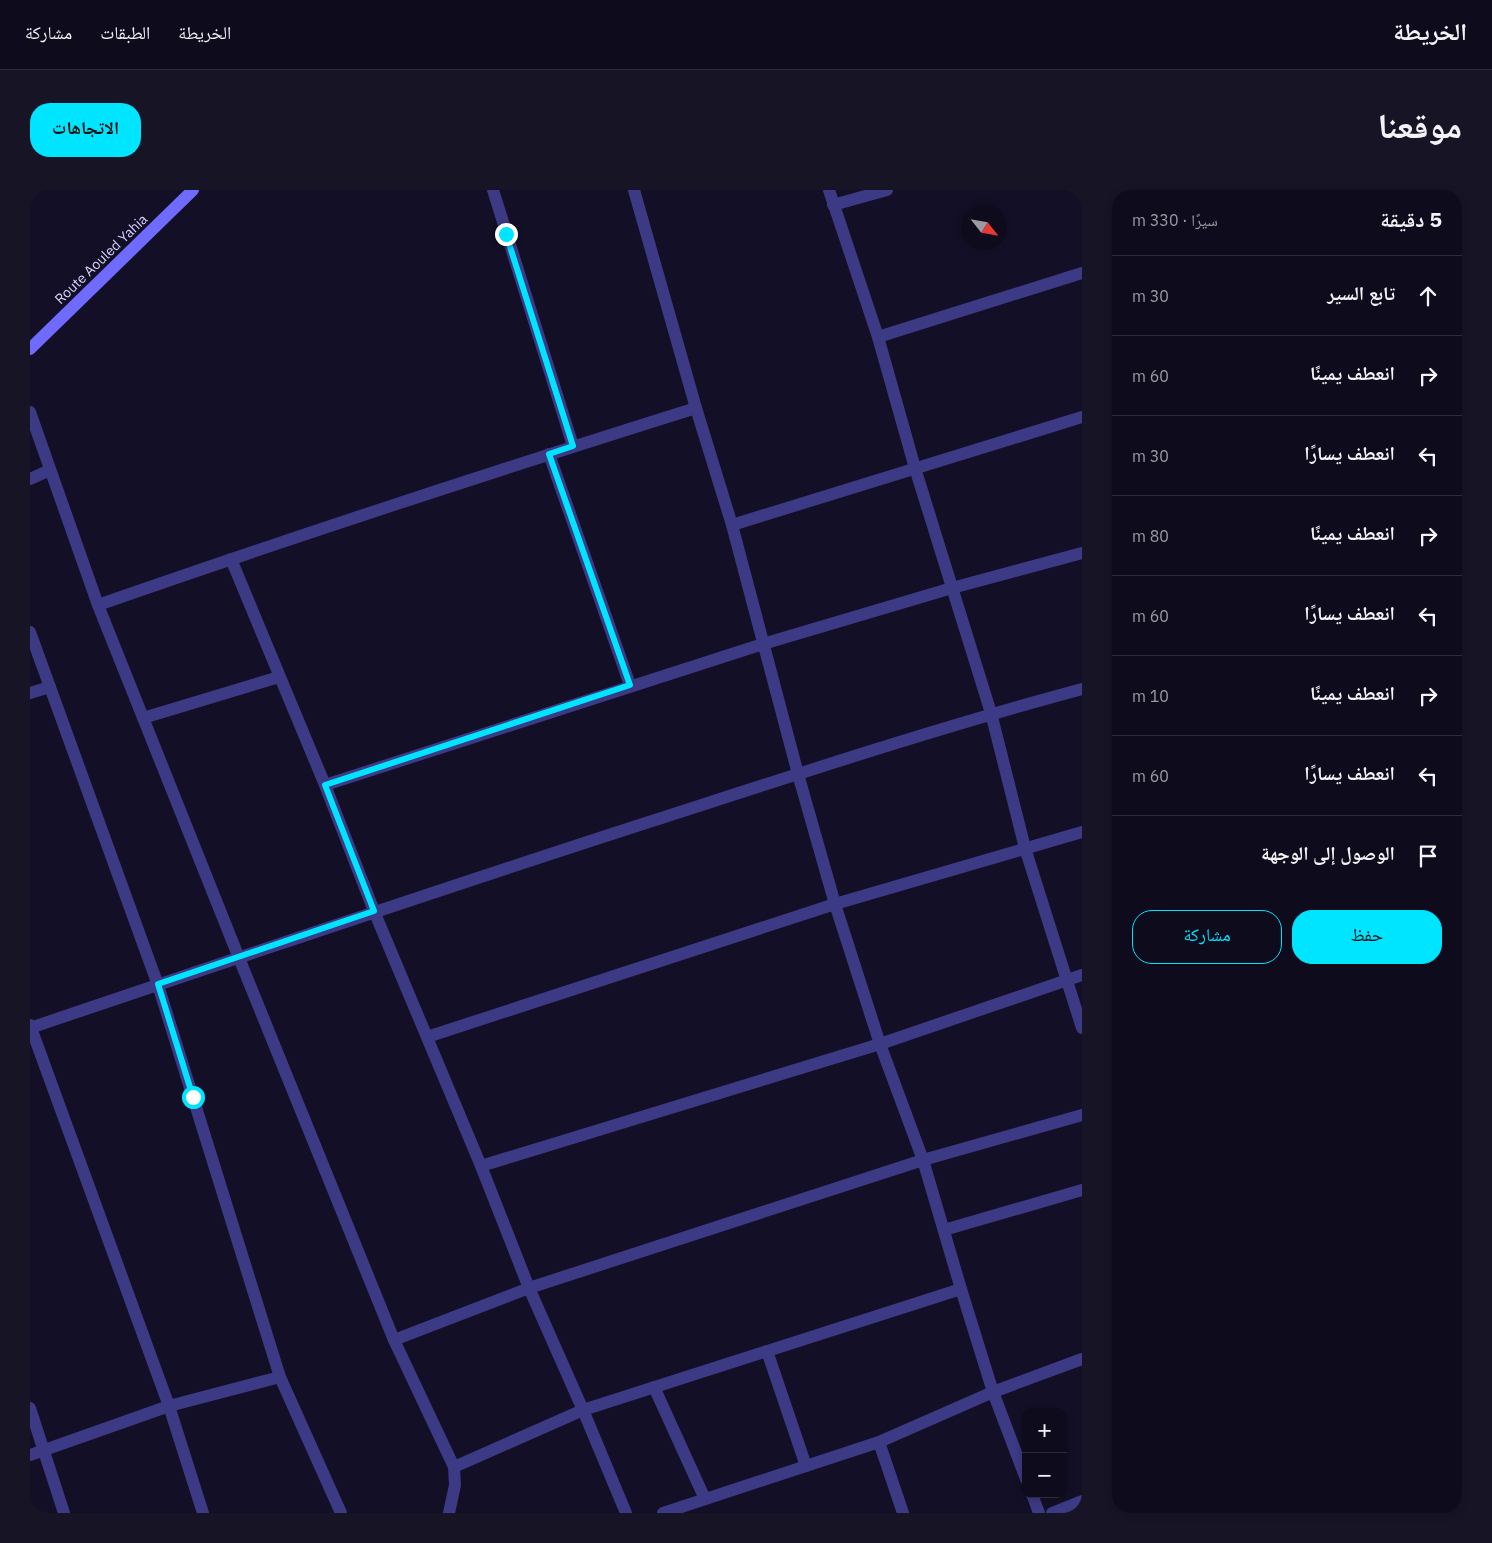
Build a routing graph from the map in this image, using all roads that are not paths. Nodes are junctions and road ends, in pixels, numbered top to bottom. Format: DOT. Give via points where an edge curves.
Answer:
graph roads {
  1 [pos="193,190"];
  2 [pos="492,190"];
  3 [pos="634,190"];
  4 [pos="829,190"];
  5 [pos="887,190"];
  6 [pos="834,205"];
  7 [pos="1082,273"];
  8 [pos="878,337"];
  9 [pos="30,349"];
  10 [pos="696,408"];
  11 [pos="30,412"];
  12 [pos="1082,417"];
  13 [pos="573,446"];
  14 [pos="549,454"];
  15 [pos="915,468"];
  16 [pos="50,470"];
  17 [pos="30,479"];
  18 [pos="732,525"];
  19 [pos="1082,554"];
  20 [pos="231,559"];
  21 [pos="952,588"];
  22 [pos="98,605"];
  23 [pos="30,632"];
  24 [pos="763,644"];
  25 [pos="279,677"];
  26 [pos="630,685"];
  27 [pos="50,687"];
  28 [pos="1082,689"];
  29 [pos="30,693"];
  30 [pos="991,714"];
  31 [pos="143,718"];
  32 [pos="798,774"];
  33 [pos="325,785"];
  34 [pos="1082,832"];
  35 [pos="1025,848"];
  36 [pos="835,904"];
  37 [pos="374,911"];
  38 [pos="239,958"];
  39 [pos="1082,975"];
  40 [pos="1066,980"];
  41 [pos="158,984"];
  42 [pos="30,1027"];
  43 [pos="1082,1028"];
  44 [pos="427,1037"];
  45 [pos="880,1044"];
  46 [pos="1082,1115"];
  47 [pos="923,1160"];
  48 [pos="481,1166"];
  49 [pos="1082,1190"];
  50 [pos="944,1230"];
  51 [pos="529,1288"];
  52 [pos="961,1289"];
  53 [pos="394,1340"];
  54 [pos="767,1351"];
  55 [pos="1082,1359"];
  56 [pos="280,1377"];
  57 [pos="654,1387"];
  58 [pos="993,1392"];
  59 [pos="169,1406"];
  60 [pos="30,1408"];
  61 [pos="583,1410"];
  62 [pos="879,1442"];
  63 [pos="43,1451"];
  64 [pos="30,1455"];
  65 [pos="806,1466"];
  66 [pos="454,1467"];
  67 [pos="1022,1468"];
  68 [pos="1033,1498"];
  69 [pos="705,1499"];
  70 [pos="1082,1501"];
  71 [pos="64,1513"];
  72 [pos="203,1513"];
  73 [pos="341,1513"];
  74 [pos="449,1513"];
  75 [pos="626,1513"];
  76 [pos="663,1513"];
  77 [pos="903,1513"];
  78 [pos="1039,1513"];
  79 [pos="1052,1513"];
  1 -- 9 [label="street, Route Aouled Yahia"];
  2 -- 13 [label="street"];
  3 -- 10 [label="street"];
  4 -- 6 [label="street"];
  5 -- 6 [label="street"];
  6 -- 8 [label="street"];
  7 -- 8 [label="street"];
  8 -- 15 [label="street"];
  10 -- 13 [label="street"];
  10 -- 18 [label="street"];
  11 -- 16 [label="street"];
  12 -- 15 [label="street"];
  13 -- 14 [label="street"];
  14 -- 20 [label="street"];
  14 -- 26 [label="street"];
  15 -- 18 [label="street"];
  15 -- 21 [label="street"];
  16 -- 17 [label="street"];
  16 -- 22 [label="street"];
  18 -- 24 [label="street"];
  19 -- 21 [label="street"];
  20 -- 22 [label="street"];
  20 -- 25 [label="street"];
  21 -- 24 [label="street"];
  21 -- 30 [label="street"];
  22 -- 31 [label="street"];
  23 -- 27 [label="street"];
  24 -- 26 [label="street"];
  24 -- 32 [label="street"];
  25 -- 31 [label="street"];
  25 -- 33 [label="street"];
  26 -- 33 [label="street"];
  27 -- 29 [label="street"];
  27 -- 41 [label="street"];
  28 -- 30 [label="street"];
  30 -- 32 [label="street"];
  30 -- 35 [label="street"];
  31 -- 38 [label="street"];
  32 -- 36 [label="street"];
  32 -- 37 [label="street"];
  33 -- 37 [label="street"];
  34 -- 35 [label="street"];
  35 -- 36 [label="street"];
  35 -- 40 [label="street"];
  36 -- 44 [label="street"];
  36 -- 45 [label="street"];
  37 -- 38 [label="street"];
  37 -- 44 [label="street"];
  38 -- 41 [label="street"];
  38 -- 53 [label="street"];
  39 -- 40 [label="street"];
  40 -- 43 [label="street"];
  40 -- 45 [label="street"];
  41 -- 42 [label="street"];
  41 -- 56 [label="street"];
  42 -- 59 [label="street"];
  44 -- 48 [label="street"];
  45 -- 47 [label="street"];
  45 -- 48 [label="street"];
  46 -- 47 [label="street"];
  47 -- 50 [label="street"];
  47 -- 51 [label="street"];
  48 -- 51 [label="street"];
  49 -- 50 [label="street"];
  50 -- 52 [label="street"];
  51 -- 53 [label="street"];
  51 -- 61 [label="street"];
  52 -- 54 [label="street"];
  52 -- 58 [label="street"];
  53 -- 66 [label="street"];
  54 -- 57 [label="street"];
  54 -- 65 [label="street"];
  55 -- 58 [label="street"];
  56 -- 59 [label="street"];
  56 -- 73 [label="street"];
  57 -- 61 [label="street"];
  57 -- 69 [label="street"];
  58 -- 62 [label="street"];
  58 -- 67 [label="street"];
  59 -- 63 [label="street"];
  59 -- 72 [label="street"];
  60 -- 63 [label="street"];
  61 -- 66 [label="street"];
  61 -- 75 [label="street"];
  62 -- 65 [label="street"];
  62 -- 77 [label="street"];
  63 -- 64 [label="street"];
  63 -- 71 [label="street"];
  65 -- 69 [label="street"];
  66 -- 74 [label="street" via="455,1485"];
  68 -- 78 [label="street"];
  69 -- 76 [label="street"];
  70 -- 79 [label="street"];
}
